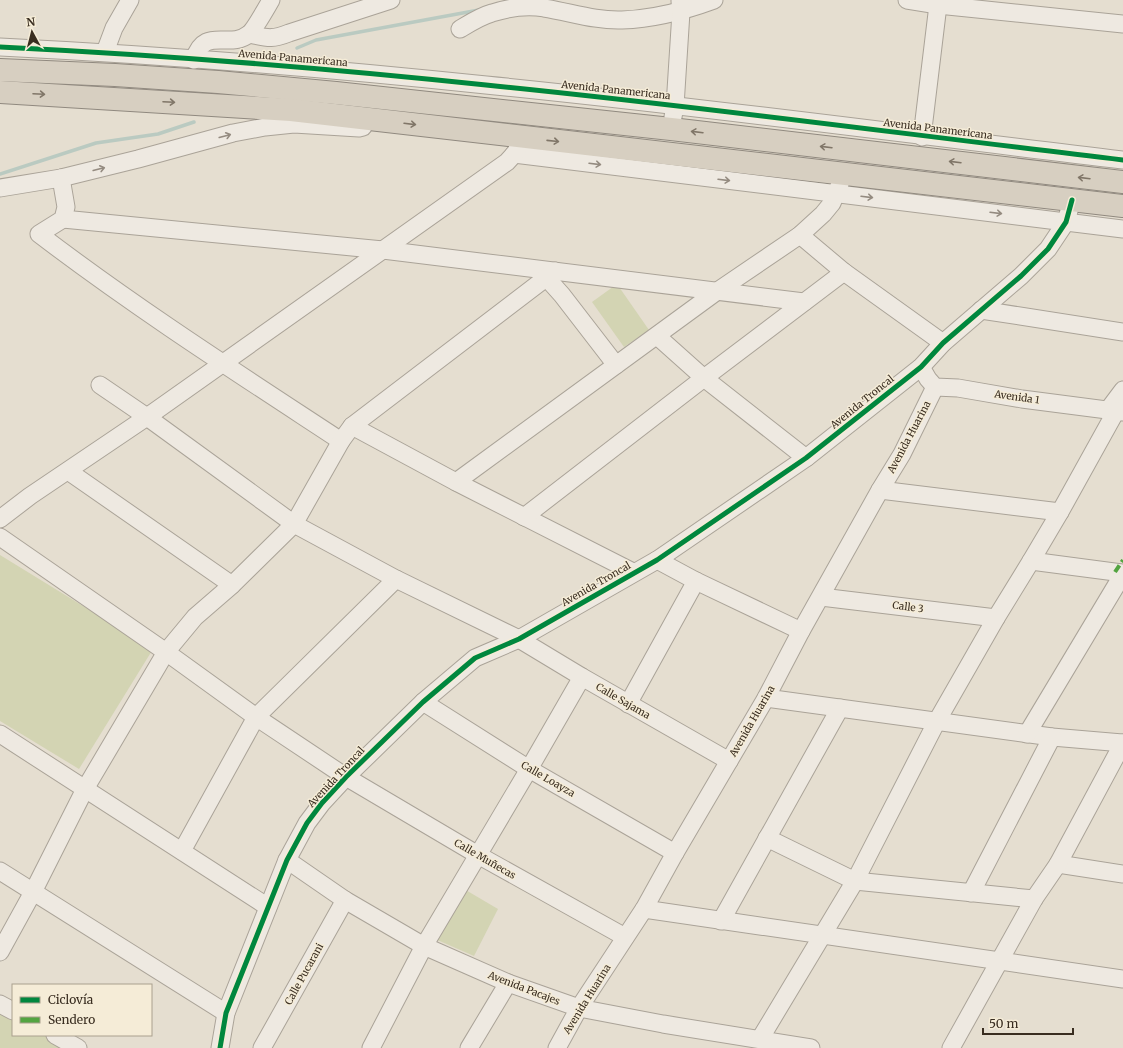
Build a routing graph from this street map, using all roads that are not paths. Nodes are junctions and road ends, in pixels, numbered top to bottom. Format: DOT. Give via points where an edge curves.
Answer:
graph roads {
  1 [pos="130,0"];
  2 [pos="271,0"];
  3 [pos="391,0"];
  4 [pos="714,0"];
  5 [pos="907,0"];
  6 [pos="938,5"];
  7 [pos="680,6"];
  8 [pos="1010,6"];
  9 [pos="1123,24"];
  10 [pos="460,29"];
  11 [pos="249,34"];
  12 [pos="0,47"];
  13 [pos="105,52"];
  14 [pos="194,60"];
  15 [pos="0,70"];
  16 [pos="0,92"];
  17 [pos="675,106"];
  18 [pos="385,121"];
  19 [pos="671,129"];
  20 [pos="922,136"];
  21 [pos="517,146"];
  22 [pos="1123,160"];
  23 [pos="844,174"];
  24 [pos="61,178"];
  25 [pos="1123,182"];
  26 [pos="0,188"];
  27 [pos="836,193"];
  28 [pos="1072,200"];
  29 [pos="1123,206"];
  30 [pos="63,219"];
  31 [pos="1066,222"];
  32 [pos="1123,229"];
  33 [pos="800,234"];
  34 [pos="383,250"];
  35 [pos="844,272"];
  36 [pos="551,274"];
  37 [pos="716,292"];
  38 [pos="804,302"];
  39 [pos="981,310"];
  40 [pos="1123,332"];
  41 [pos="657,336"];
  42 [pos="943,343"];
  43 [pos="223,363"];
  44 [pos="616,365"];
  45 [pos="921,367"];
  46 [pos="704,378"];
  47 [pos="100,385"];
  48 [pos="935,387"];
  49 [pos="1123,390"];
  50 [pos="1116,411"];
  51 [pos="147,417"];
  52 [pos="352,426"];
  53 [pos="341,441"];
  54 [pos="806,458"];
  55 [pos="68,471"];
  56 [pos="456,482"];
  57 [pos="880,490"];
  58 [pos="1060,512"];
  59 [pos="524,517"];
  60 [pos="0,519"];
  61 [pos="294,524"];
  62 [pos="0,537"];
  63 [pos="657,560"];
  64 [pos="1031,561"];
  65 [pos="633,572"];
  66 [pos="1123,574"];
  67 [pos="396,579"];
  68 [pos="696,581"];
  69 [pos="232,585"];
  70 [pos="821,596"];
  71 [pos="996,618"];
  72 [pos="801,631"];
  73 [pos="519,639"];
  74 [pos="166,652"];
  75 [pos="582,678"];
  76 [pos="766,698"];
  77 [pos="423,702"];
  78 [pos="628,704"];
  79 [pos="840,708"];
  80 [pos="256,717"];
  81 [pos="937,722"];
  82 [pos="0,734"];
  83 [pos="1027,734"];
  84 [pos="1052,737"];
  85 [pos="1123,743"];
  86 [pos="729,761"];
  87 [pos="529,769"];
  88 [pos="346,777"];
  89 [pos="85,789"];
  90 [pos="767,838"];
  91 [pos="182,851"];
  92 [pos="675,853"];
  93 [pos="478,855"];
  94 [pos="287,860"];
  95 [pos="1058,864"];
  96 [pos="0,871"];
  97 [pos="1123,873"];
  98 [pos="855,881"];
  99 [pos="33,892"];
  100 [pos="971,893"];
  101 [pos="1034,899"];
  102 [pos="345,900"];
  103 [pos="268,907"];
  104 [pos="644,909"];
  105 [pos="720,921"];
  106 [pos="822,936"];
  107 [pos="625,937"];
  108 [pos="424,946"];
  109 [pos="0,952"];
  110 [pos="999,962"];
  111 [pos="1123,979"];
  112 [pos="508,983"];
  113 [pos="0,1004"];
  114 [pos="579,1008"];
  115 [pos="12,1010"];
  116 [pos="226,1013"];
  117 [pos="56,1036"];
  118 [pos="760,1039"];
  119 [pos="73,1047"];
  120 [pos="220,1048"];
  121 [pos="262,1048"];
  122 [pos="371,1048"];
  123 [pos="470,1048"];
  124 [pos="557,1048"];
  125 [pos="811,1048"];
  126 [pos="950,1048"];
  1 -- 13 [label="street" via="114,28"];
  2 -- 11 [label="street"];
  3 -- 11 [label="street" via="275,38"];
  4 -- 7 [label="street"];
  5 -- 6 [label="street"];
  6 -- 8 [label="street"];
  6 -- 20 [label="street"];
  7 -- 10 [label="street" via="656,16 621,20 585,17 542,8 519,8 491,13"];
  7 -- 17 [label="street"];
  8 -- 9 [label="street"];
  11 -- 14 [label="street" via="238,39 212,40 201,44"];
  12 -- 13 [label="street, Avenida Panamericana"];
  13 -- 14 [label="street, Avenida Panamericana"];
  14 -- 17 [label="street, Avenida Panamericana" via="487,85"];
  15 -- 19 [label="highway" via="218,82"];
  16 -- 18 [label="highway, one-way" via="291,110"];
  17 -- 19 [label="street"];
  17 -- 20 [label="street, Avenida Panamericana"];
  18 -- 21 [label="highway, one-way"];
  24 -- 18 [label="street, one-way" via="265,127 294,124 359,128"];
  25 -- 19 [label="highway, one-way"];
  20 -- 22 [label="street, Avenida Panamericana"];
  21 -- 23 [label="highway, one-way"];
  21 -- 27 [label="street, one-way"];
  21 -- 34 [label="street" via="507,162"];
  23 -- 27 [label="street"];
  23 -- 28 [label="highway"];
  24 -- 26 [label="street"];
  24 -- 30 [label="street" via="66,207"];
  27 -- 31 [label="street, one-way"];
  27 -- 33 [label="street" via="823,214"];
  28 -- 29 [label="highway"];
  28 -- 31 [label="street, Avenida Troncal"];
  30 -- 34 [label="street"];
  30 -- 43 [label="street" via="38,234"];
  31 -- 32 [label="street"];
  31 -- 39 [label="street, Avenida Troncal" via="1048,249"];
  33 -- 35 [label="street"];
  33 -- 37 [label="street"];
  34 -- 36 [label="street"];
  34 -- 43 [label="street"];
  35 -- 38 [label="street"];
  35 -- 42 [label="street"];
  36 -- 37 [label="street"];
  36 -- 44 [label="street" via="562,295"];
  36 -- 52 [label="street"];
  37 -- 38 [label="street"];
  37 -- 41 [label="street"];
  38 -- 46 [label="street"];
  39 -- 40 [label="street"];
  39 -- 42 [label="street, Avenida Troncal"];
  41 -- 44 [label="street"];
  41 -- 46 [label="street"];
  42 -- 45 [label="street, Avenida Troncal"];
  43 -- 51 [label="street"];
  43 -- 53 [label="street"];
  44 -- 56 [label="street"];
  45 -- 48 [label="street"];
  45 -- 54 [label="street, Avenida Troncal"];
  46 -- 54 [label="street"];
  46 -- 59 [label="street"];
  47 -- 51 [label="street, Calle Sajama"];
  48 -- 50 [label="street, Avenida 1" via="958,388"];
  48 -- 57 [label="street, Avenida Huarina" via="902,454"];
  49 -- 50 [label="street"];
  50 -- 58 [label="street"];
  51 -- 55 [label="street"];
  51 -- 61 [label="street, Calle Sajama"];
  52 -- 53 [label="street"];
  52 -- 56 [label="street"];
  53 -- 61 [label="street"];
  54 -- 63 [label="street, Avenida Troncal"];
  55 -- 60 [label="street"];
  55 -- 69 [label="street"];
  56 -- 59 [label="street"];
  57 -- 58 [label="street"];
  57 -- 70 [label="street, Avenida Huarina"];
  58 -- 64 [label="street"];
  59 -- 65 [label="street"];
  61 -- 67 [label="street, Calle Sajama"];
  61 -- 69 [label="street"];
  62 -- 74 [label="street, Calle Muñecas"];
  63 -- 65 [label="street, Avenida Troncal"];
  63 -- 68 [label="street"];
  64 -- 66 [label="street"];
  64 -- 71 [label="street"];
  65 -- 73 [label="street, Avenida Troncal"];
  66 -- 83 [label="street"];
  67 -- 73 [label="street, Calle Sajama"];
  67 -- 80 [label="street"];
  68 -- 72 [label="street"];
  68 -- 78 [label="street"];
  69 -- 74 [label="street" via="195,617"];
  70 -- 71 [label="street, Calle 3"];
  70 -- 72 [label="street, Avenida Huarina"];
  71 -- 81 [label="street"];
  72 -- 76 [label="street, Avenida Huarina"];
  73 -- 75 [label="street, Calle Sajama"];
  73 -- 77 [label="street, Avenida Troncal" via="475,658"];
  74 -- 80 [label="street, Calle Muñecas"];
  74 -- 89 [label="street"];
  75 -- 78 [label="street, Calle Sajama"];
  75 -- 87 [label="street"];
  76 -- 79 [label="street"];
  76 -- 86 [label="street, Avenida Huarina"];
  77 -- 87 [label="street, Calle Loayza"];
  77 -- 88 [label="street, Avenida Troncal"];
  78 -- 86 [label="street, Calle Sajama"];
  79 -- 81 [label="street"];
  79 -- 90 [label="street"];
  80 -- 88 [label="street, Calle Muñecas"];
  80 -- 91 [label="street"];
  81 -- 83 [label="street"];
  81 -- 98 [label="street"];
  82 -- 89 [label="street"];
  83 -- 84 [label="street"];
  84 -- 85 [label="street"];
  84 -- 100 [label="street"];
  85 -- 95 [label="street"];
  86 -- 92 [label="street, Avenida Huarina"];
  87 -- 92 [label="street, Calle Loayza"];
  87 -- 93 [label="street"];
  88 -- 93 [label="street, Calle Muñecas"];
  88 -- 94 [label="street, Avenida Troncal" via="307,823"];
  89 -- 91 [label="street"];
  89 -- 99 [label="street"];
  90 -- 98 [label="street"];
  90 -- 105 [label="street"];
  91 -- 103 [label="street"];
  92 -- 104 [label="street, Avenida Huarina"];
  93 -- 107 [label="street, Calle Muñecas"];
  93 -- 108 [label="street"];
  94 -- 102 [label="street, Avenida Pacajes"];
  94 -- 103 [label="street, Avenida Troncal"];
  95 -- 97 [label="street"];
  95 -- 101 [label="street"];
  96 -- 99 [label="street"];
  98 -- 100 [label="street"];
  98 -- 106 [label="street"];
  99 -- 109 [label="street"];
  99 -- 116 [label="street"];
  100 -- 101 [label="street"];
  101 -- 110 [label="street"];
  102 -- 108 [label="street, Avenida Pacajes"];
  102 -- 121 [label="street, Calle Pucarani"];
  103 -- 116 [label="street, Avenida Troncal"];
  104 -- 105 [label="street"];
  104 -- 107 [label="street, Avenida Huarina"];
  105 -- 106 [label="street"];
  106 -- 110 [label="street"];
  106 -- 118 [label="street"];
  107 -- 114 [label="street, Avenida Huarina"];
  108 -- 112 [label="street, Avenida Pacajes"];
  108 -- 122 [label="street"];
  110 -- 111 [label="street"];
  110 -- 126 [label="street"];
  112 -- 114 [label="street, Avenida Pacajes"];
  112 -- 123 [label="street"];
  113 -- 115 [label="street"];
  114 -- 118 [label="street, Avenida Pacajes"];
  114 -- 124 [label="street, Avenida Huarina"];
  116 -- 120 [label="street, Avenida Troncal"];
  117 -- 119 [label="street"];
  118 -- 125 [label="street, Avenida Pacajes"];
}
